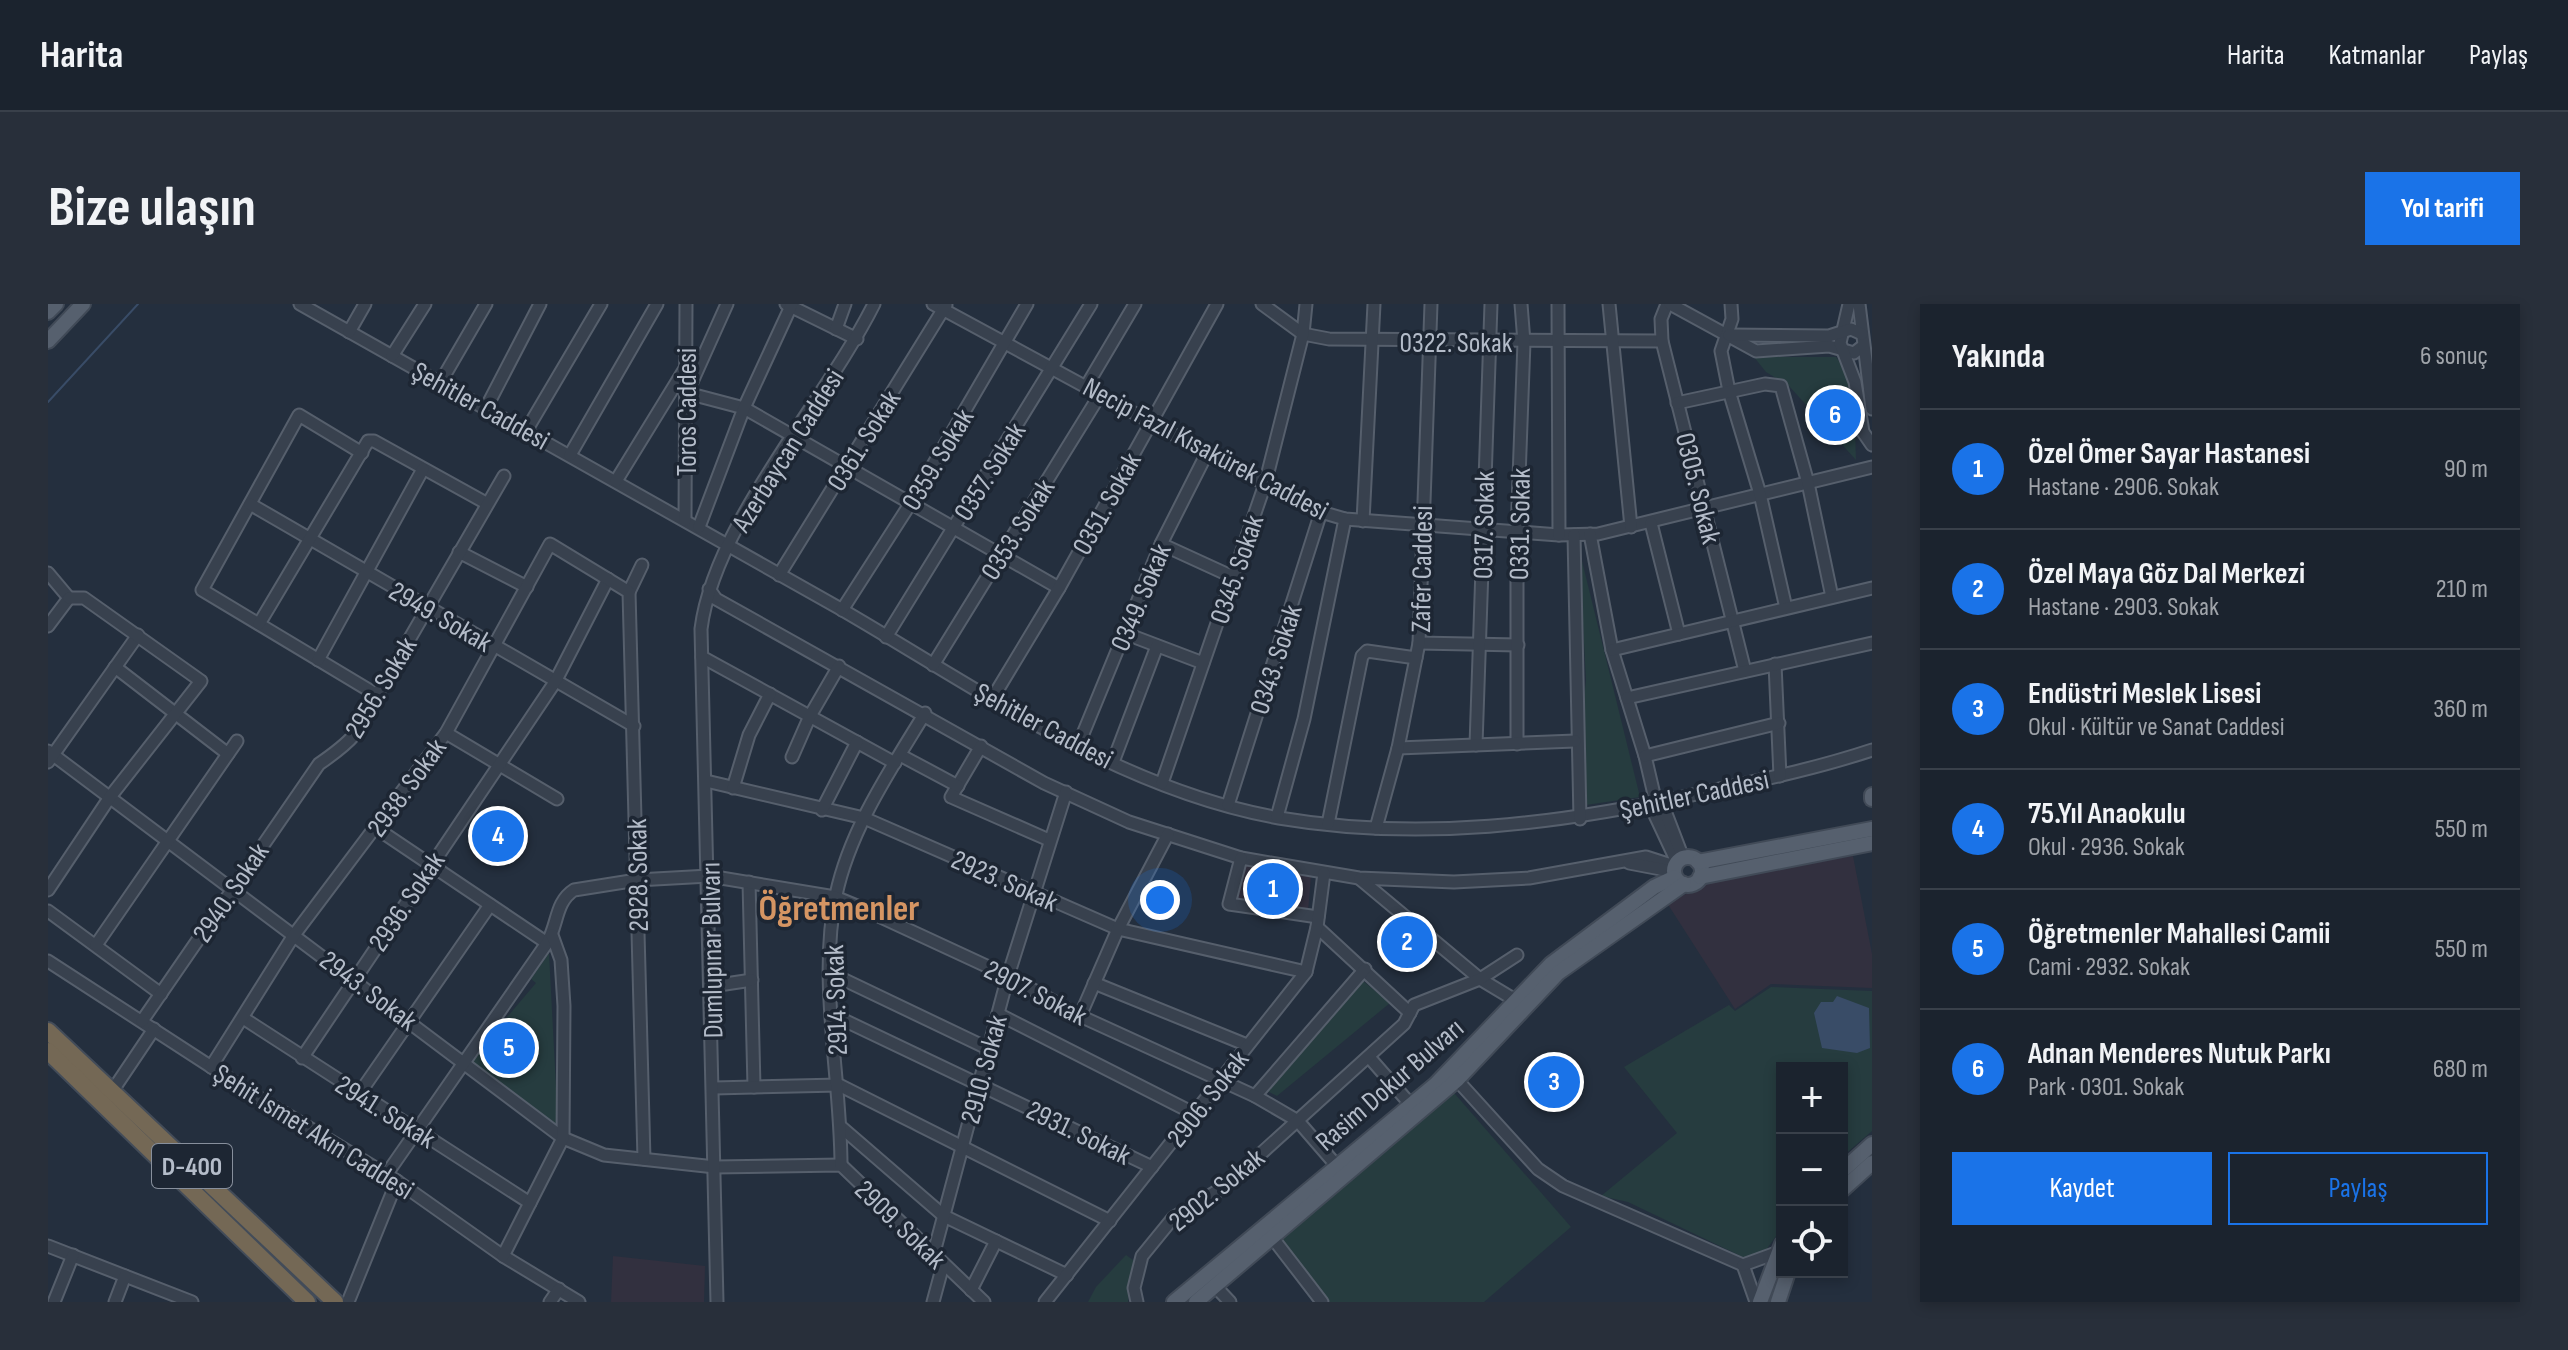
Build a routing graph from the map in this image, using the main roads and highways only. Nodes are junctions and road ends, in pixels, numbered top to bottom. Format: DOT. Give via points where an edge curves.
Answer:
graph roads {
  1 [pos="56,304"];
  2 [pos="83,304"];
  3 [pos="48,312"];
  4 [pos="48,341"];
  5 [pos="1872,829"];
  6 [pos="1872,843"];
  7 [pos="1683,870"];
  8 [pos="48,1031"];
  9 [pos="48,1051"];
  10 [pos="1872,1144"];
  11 [pos="1872,1163"];
  12 [pos="1848,1166"];
  13 [pos="1848,1185"];
  14 [pos="1776,1256"];
  15 [pos="1786,1278"];
  16 [pos="307,1302"];
  17 [pos="335,1302"];
  18 [pos="1174,1302"];
  19 [pos="1196,1302"];
  20 [pos="1758,1302"];
  21 [pos="1778,1302"];
  1 -- 3 [label="main road"];
  2 -- 4 [label="main road"];
  5 -- 7 [label="main road"];
  6 -- 7 [label="main road"];
  7 -- 18 [label="main road, Rasim Dokur Bulvarı" via="1574,946 1515,1000 1462,1061"];
  7 -- 19 [label="main road" via="1558,973 1457,1080"];
  8 -- 17 [label="highway, D-400"];
  9 -- 16 [label="highway, D-400"];
  10 -- 12 [label="main road"];
  11 -- 13 [label="main road"];
  14 -- 20 [label="main road"];
  15 -- 21 [label="main road"];
}
